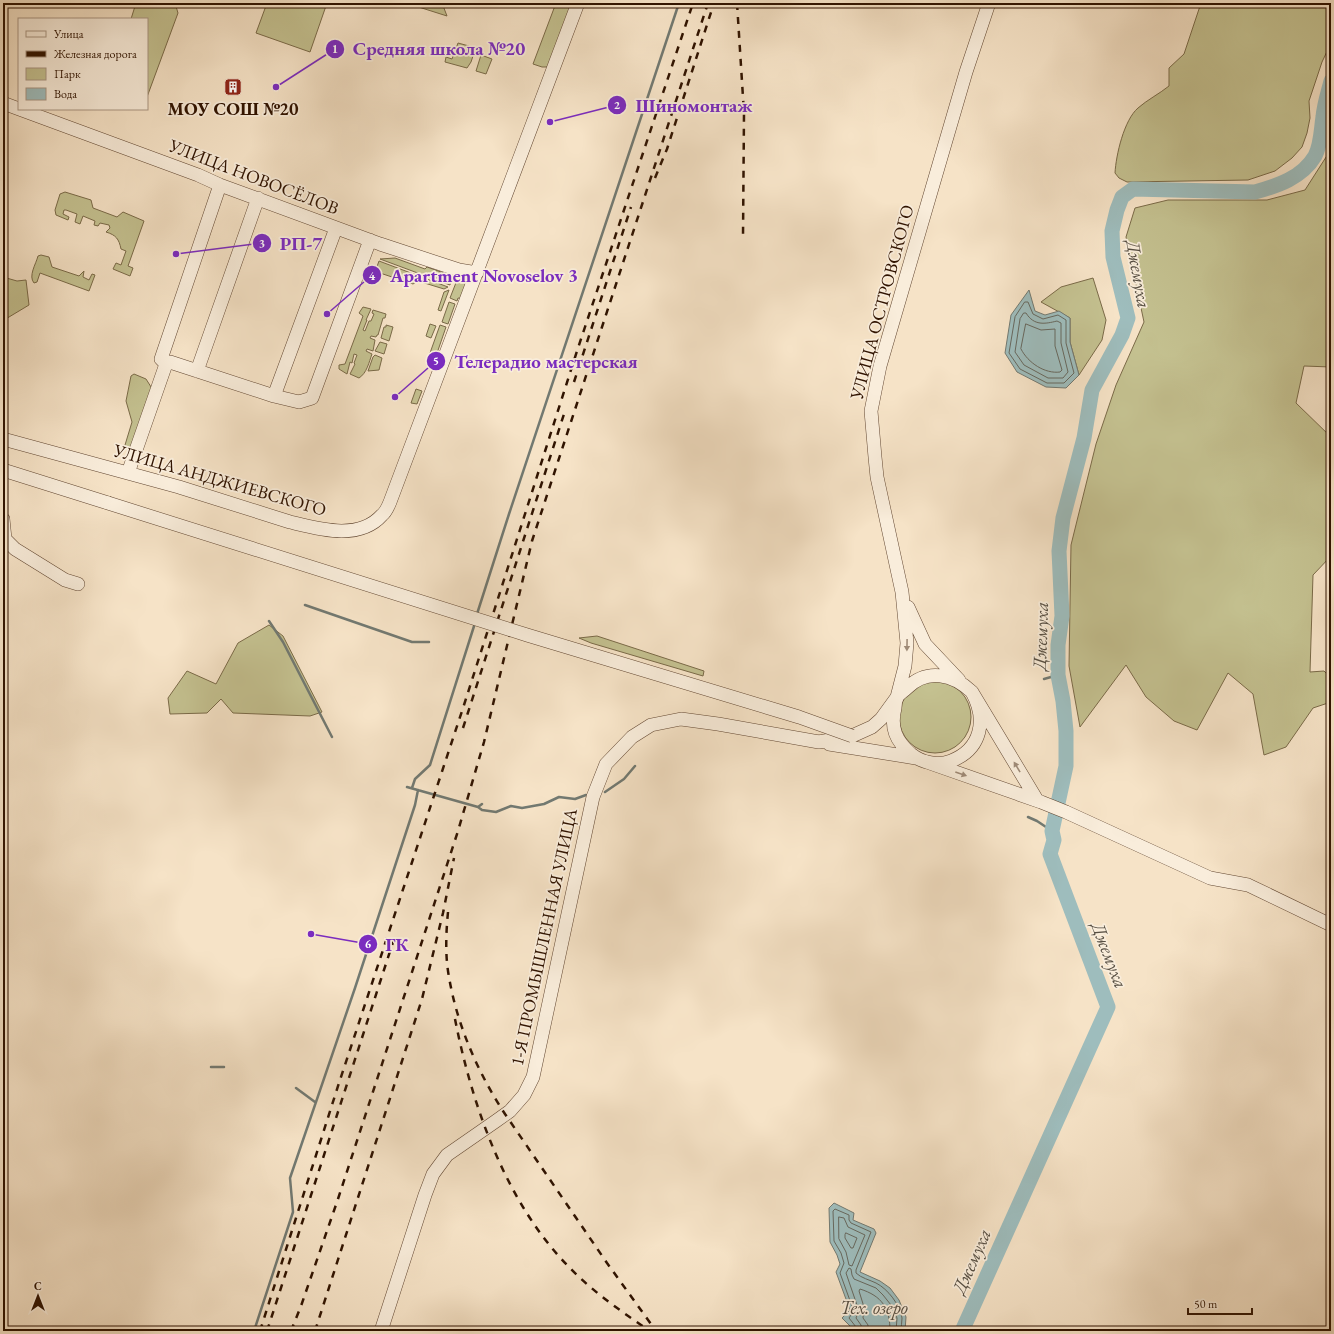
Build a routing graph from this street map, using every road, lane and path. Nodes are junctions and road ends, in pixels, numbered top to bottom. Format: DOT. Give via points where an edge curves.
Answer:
graph roads {
  1 [pos="578,3"];
  2 [pos="989,3"];
  3 [pos="3,103"];
  4 [pos="18,109"];
  5 [pos="22,110"];
  6 [pos="220,185"];
  7 [pos="258,198"];
  8 [pos="336,228"];
  9 [pos="370,240"];
  10 [pos="477,273"];
  11 [pos="166,364"];
  12 [pos="196,371"];
  13 [pos="274,396"];
  14 [pos="3,439"];
  15 [pos="3,470"];
  16 [pos="128,473"];
  17 [pos="3,519"];
  18 [pos="78,584"];
  19 [pos="902,592"];
  20 [pos="969,689"];
  21 [pos="897,697"];
  22 [pos="852,736"];
  23 [pos="819,742"];
  24 [pos="920,760"];
  25 [pos="1039,801"];
  26 [pos="1331,924"];
  27 [pos="381,1331"];
  1 -- 10 [label="street, УЛИЦА АНДЖИЕВСКОГО"];
  2 -- 19 [label="street, УЛИЦА ОСТРОВСКОГО" via="966,72 880,366 871,411 877,477"];
  3 -- 4 [label="street, УЛИЦА НОВОСЁЛОВ"];
  5 -- 6 [label="street, УЛИЦА НОВОСЁЛОВ"];
  6 -- 7 [label="street, УЛИЦА НОВОСЁЛОВ"];
  6 -- 11 [label="street" via="161,359"];
  7 -- 8 [label="street, УЛИЦА НОВОСЁЛОВ"];
  7 -- 12 [label="street"];
  8 -- 9 [label="street, УЛИЦА НОВОСЁЛОВ"];
  8 -- 13 [label="street"];
  9 -- 10 [label="street, УЛИЦА НОВОСЁЛОВ" via="458,270"];
  9 -- 13 [label="street" via="312,398 299,402"];
  10 -- 16 [label="street, УЛИЦА АНДЖИЕВСКОГО" via="390,502 384,514 375,523 351,530 310,527"];
  11 -- 12 [label="street" via="170,362"];
  11 -- 16 [label="street"];
  12 -- 13 [label="street"];
  14 -- 16 [label="street, УЛИЦА АНДЖИЕВСКОГО"];
  15 -- 22 [label="street, bridge" via="526,635 799,717"];
  17 -- 18 [label="street" via="5,539 15,549 64,580"];
  19 -- 20 [label="street" via="925,644"];
  19 -- 21 [label="street, УЛИЦА ОСТРОВСКОГО, one-way" via="907,643 905,666"];
  20 -- 21 [label="street" via="951,678 934,676 917,680"];
  20 -- 24 [label="street" via="981,716 980,729 975,741 957,759 940,763"];
  25 -- 20 [label="street, one-way"];
  21 -- 22 [label="street, УЛИЦА ОСТРОВСКОГО" via="872,727"];
  21 -- 24 [label="street" via="893,714 894,731 902,746"];
  22 -- 23 [label="street, 1-Я ПРОМЫШЛЕННАЯ УЛИЦА"];
  22 -- 24 [label="street"];
  23 -- 24 [label="street"];
  23 -- 27 [label="street, 1-Я ПРОМЫШЛЕННАЯ УЛИЦА" via="681,719 652,725 632,737 606,764 593,797 532,1078 524,1096 510,1111 447,1155 433,1174"];
  24 -- 25 [label="street, one-way"];
  25 -- 26 [label="street" via="1210,878 1248,885"];
}
